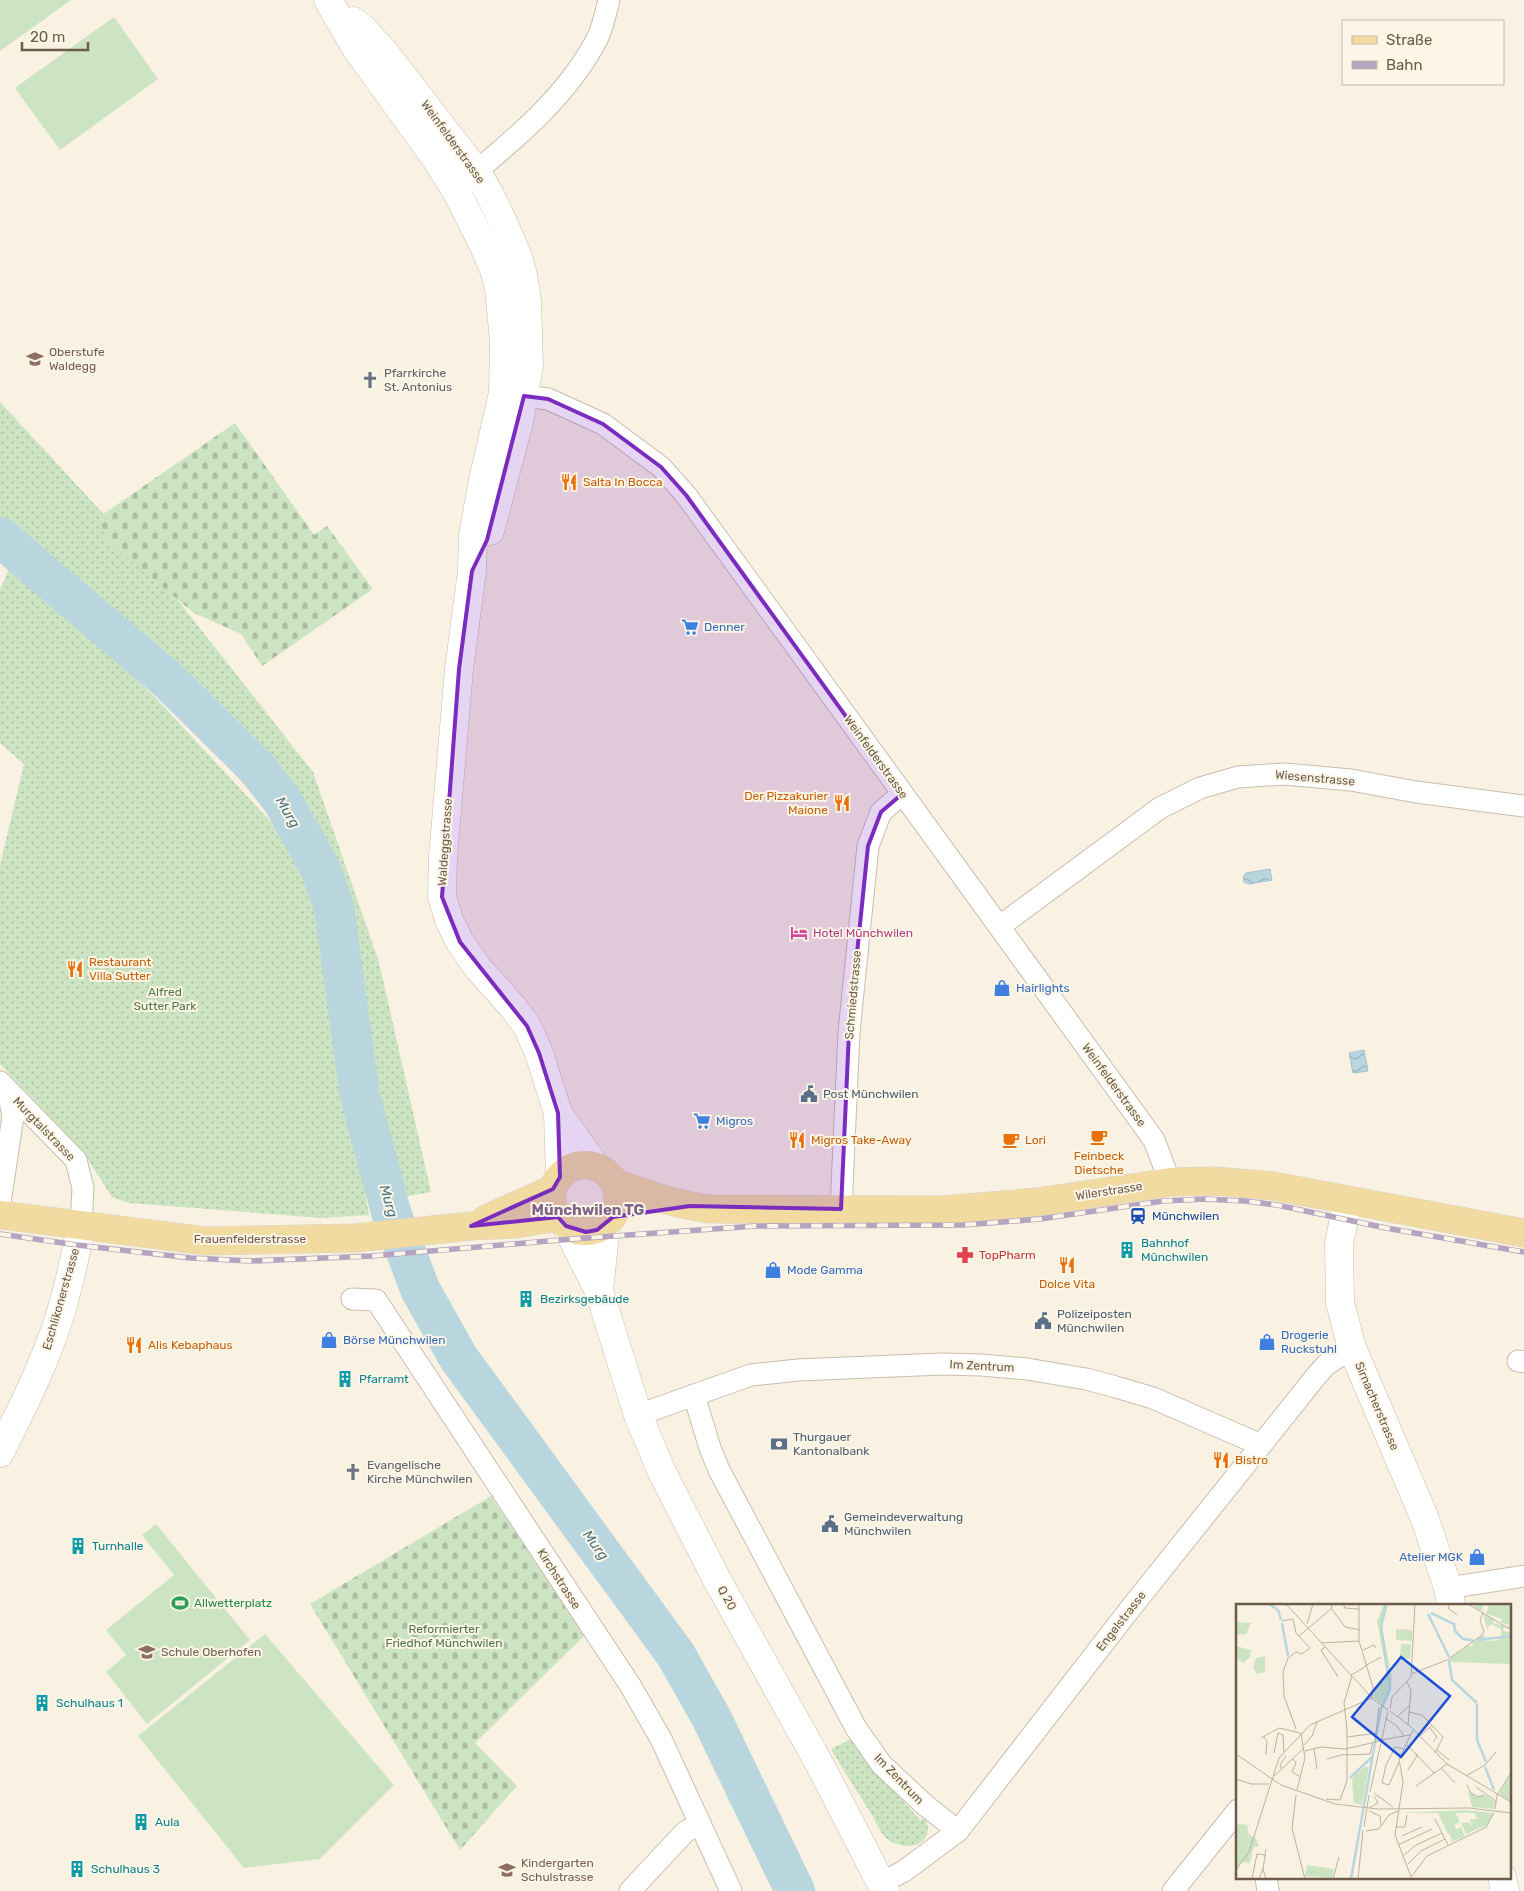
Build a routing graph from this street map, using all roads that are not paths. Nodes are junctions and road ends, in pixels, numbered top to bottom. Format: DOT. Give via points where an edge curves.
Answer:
graph roads {
  1 [pos="609,0"];
  2 [pos="330,2"];
  3 [pos="476,171"];
  4 [pos="455,188"];
  5 [pos="513,394"];
  6 [pos="472,571"];
  7 [pos="902,794"];
  8 [pos="1524,806"];
  9 [pos="1000,926"];
  10 [pos="4,1087"];
  11 [pos="558,1113"];
  12 [pos="606,1175"];
  13 [pos="1170,1182"];
  14 [pos="557,1183"];
  15 [pos="1348,1200"];
  16 [pos="0,1202"];
  17 [pos="690,1206"];
  18 [pos="841,1209"];
  19 [pos="0,1214"];
  20 [pos="562,1221"];
  21 [pos="610,1221"];
  22 [pos="81,1226"];
  23 [pos="471,1226"];
  24 [pos="1524,1233"];
  25 [pos="599,1291"];
  26 [pos="352,1299"];
  27 [pos="1352,1348"];
  28 [pos="694,1395"];
  29 [pos="638,1415"];
  30 [pos="1261,1445"];
  31 [pos="0,1453"];
  32 [pos="1524,1576"];
  33 [pos="1449,1597"];
  34 [pos="1236,1812"];
  35 [pos="700,1823"];
  36 [pos="958,1830"];
  37 [pos="1266,1878"];
  38 [pos="1502,1878"];
  39 [pos="883,1887"];
  40 [pos="630,1891"];
  41 [pos="732,1891"];
  42 [pos="1173,1891"];
  43 [pos="1268,1891"];
  44 [pos="1505,1891"];
  1 -- 3 [label="street" via="598,36 575,74 508,146"];
  2 -- 3 [label="main road, Weinfelderstrasse" via="363,29 385,53"];
  2 -- 4 [label="main road, Weinfelderstrasse" via="352,42"];
  3 -- 4 [label="street"];
  3 -- 5 [label="main road, Weinfelderstrasse" via="503,222 523,275 529,365"];
  4 -- 5 [label="main road, Weinfelderstrasse" via="495,272"];
  5 -- 6 [label="main road, Weinfelderstrasse" via="520,422 487,540"];
  5 -- 7 [label="street, Weinfelderstrasse" via="548,399 603,424 661,467 686,495"];
  6 -- 11 [label="main road, Waldeggstrasse" via="459,668 442,897 449,920 464,948 527,1026"];
  7 -- 9 [label="street, Weinfelderstrasse"];
  7 -- 18 [label="street, Schmiedstrasse" via="881,812 868,846 849,1032"];
  8 -- 9 [label="street, Wiesenstrasse" via="1351,780 1284,774 1238,777 1200,788 1160,808"];
  9 -- 13 [label="street, Weinfelderstrasse" via="1154,1140"];
  10 -- 16 [label="street, Murgtalstrasse" via="13,1116"];
  10 -- 22 [label="street, Murgtalstrasse" via="76,1160 83,1188"];
  11 -- 12 [label="main road, Waldeggstrasse"];
  11 -- 14 [label="main road, Waldeggstrasse"];
  12 -- 14 [label="main road" via="586,1165 576,1166"];
  12 -- 17 [label="main road, Wilerstrasse" via="651,1195"];
  12 -- 21 [label="main road" via="619,1200"];
  13 -- 15 [label="main road, Wilerstrasse" via="1215,1181 1273,1186"];
  13 -- 18 [label="main road, Wilerstrasse" via="1038,1202 953,1209"];
  14 -- 20 [label="main road" via="552,1199"];
  14 -- 23 [label="main road, Frauenfelderstrasse"];
  15 -- 24 [label="main road, Wilerstrasse"];
  15 -- 27 [label="main road, Sirnacherstrasse" via="1339,1243 1339,1287"];
  17 -- 18 [label="main road, Wilerstrasse" via="743,1210"];
  17 -- 21 [label="main road, Wilerstrasse"];
  19 -- 22 [label="main road, Frauenfelderstrasse"];
  20 -- 21 [label="main road" via="586,1232"];
  20 -- 23 [label="main road, Frauenfelderstrasse"];
  20 -- 25 [label="main road, Q 20"];
  21 -- 25 [label="main road, Q 20"];
  22 -- 23 [label="main road, Frauenfelderstrasse" via="206,1241 355,1238"];
  22 -- 31 [label="main road, Eschlikonerstrasse" via="52,1340"];
  25 -- 29 [label="main road, Q 20"];
  26 -- 35 [label="street, Kirchstrasse" via="376,1300 387,1316 630,1685 661,1739"];
  27 -- 30 [label="street, Engelstrasse" via="1326,1365"];
  27 -- 33 [label="main road, Sirnacherstrasse" via="1425,1519"];
  28 -- 29 [label="street, Im Zentrum"];
  28 -- 30 [label="street, Im Zentrum" via="751,1375 798,1370 942,1364 1026,1369 1086,1380 1154,1398"];
  28 -- 36 [label="street, Im Zentrum" via="719,1470 856,1728 882,1765"];
  29 -- 39 [label="main road, Q 20" via="661,1470 716,1578 820,1765"];
  30 -- 36 [label="street, Engelstrasse"];
  32 -- 33 [label="street"];
  34 -- 42 [label="street"];
  35 -- 40 [label="street" via="685,1832"];
  35 -- 41 [label="street, Kirchstrasse"];
  36 -- 39 [label="street, Engelstrasse"];
  37 -- 43 [label="street"];
  38 -- 44 [label="main road"];
}
